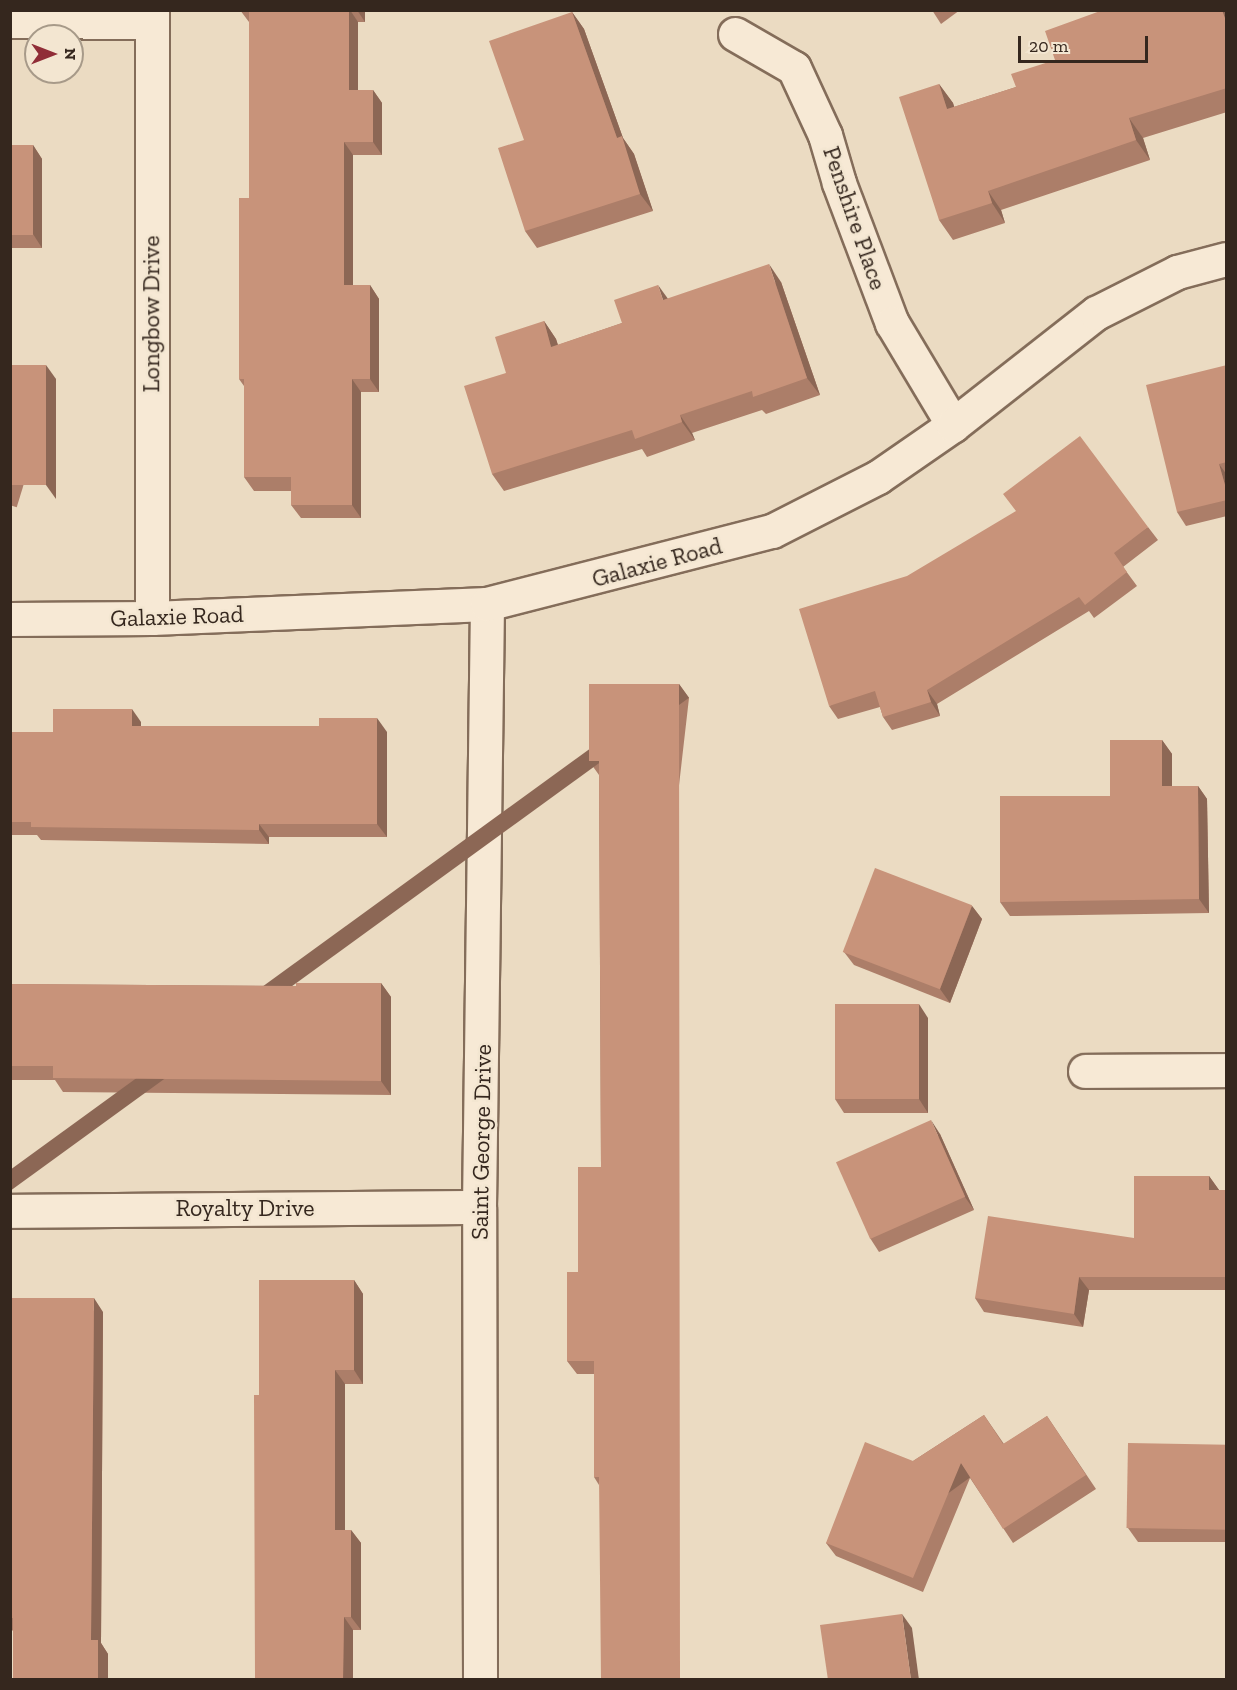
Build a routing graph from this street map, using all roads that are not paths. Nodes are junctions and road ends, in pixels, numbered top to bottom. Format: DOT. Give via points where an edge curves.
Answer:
graph roads {
  1 [pos="152,16"];
  2 [pos="10,21"];
  3 [pos="735,34"];
  4 [pos="1227,259"];
  5 [pos="953,425"];
  6 [pos="487,604"];
  7 [pos="152,618"];
  8 [pos="10,619"];
  9 [pos="1227,1070"];
  10 [pos="1085,1071"];
  11 [pos="479,1207"];
  12 [pos="10,1211"];
  13 [pos="480,1680"];
  1 -- 2 [label="street"];
  1 -- 7 [label="street, Longbow Drive"];
  3 -- 5 [label="street, Penshire Place" via="794,68 825,135 839,183 892,322"];
  4 -- 5 [label="street, Galaxie Road" via="1177,272 1096,313"];
  5 -- 6 [label="street, Galaxie Road" via="878,477 772,531"];
  6 -- 7 [label="street, Galaxie Road"];
  6 -- 11 [label="street, Saint George Drive"];
  7 -- 8 [label="street, Galaxie Road"];
  9 -- 10 [label="street"];
  11 -- 12 [label="street, Royalty Drive"];
  11 -- 13 [label="street, Saint George Drive"];
}
